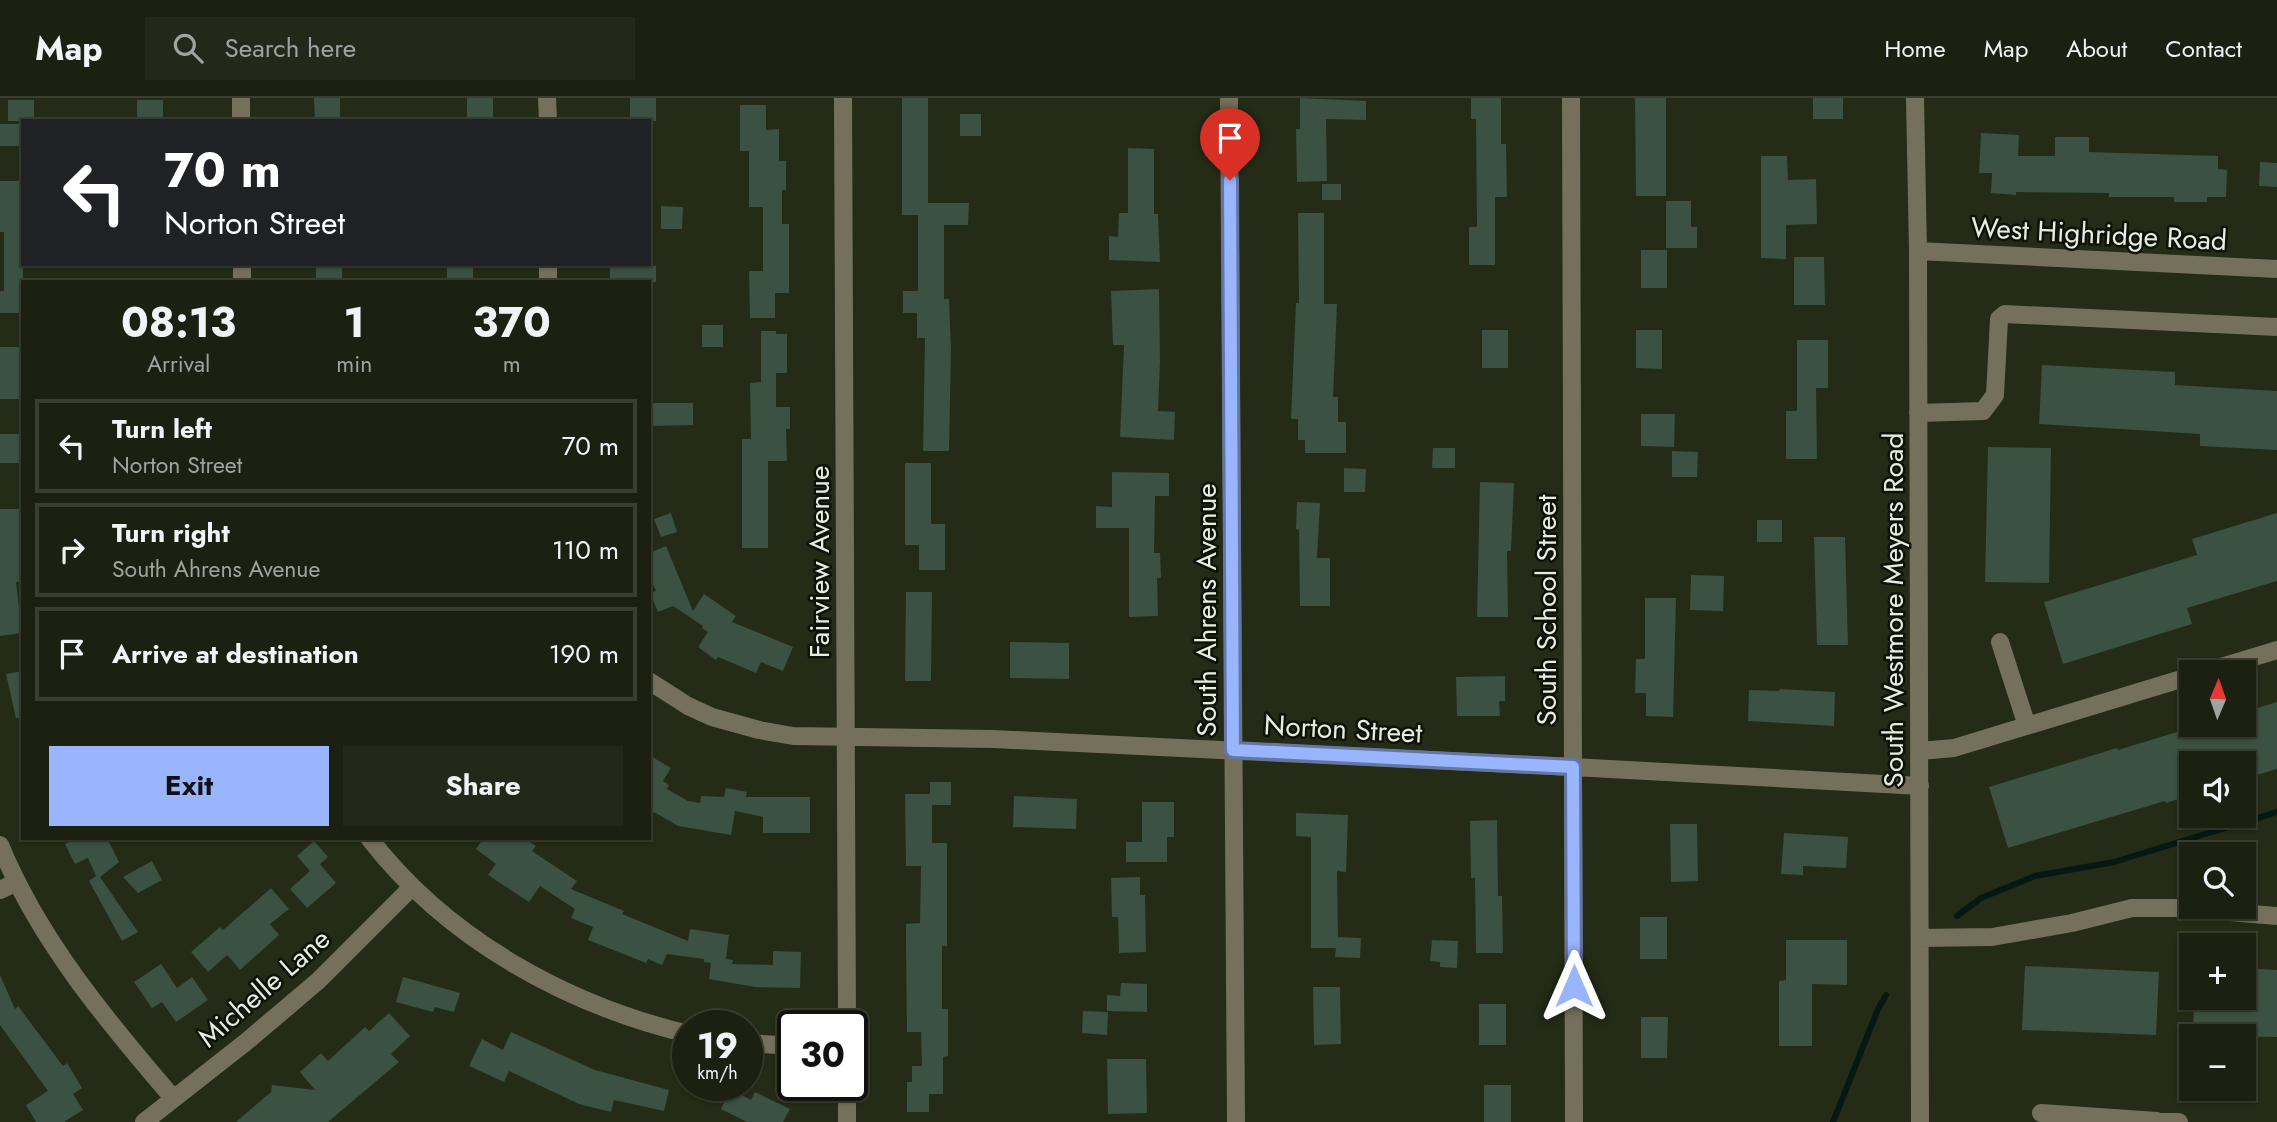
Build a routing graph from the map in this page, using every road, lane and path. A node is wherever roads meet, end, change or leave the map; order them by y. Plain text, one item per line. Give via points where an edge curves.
1 (241, 98) edge
2 (547, 98) edge
3 (843, 98) edge
4 (1229, 98) edge
5 (1571, 98) edge
6 (1914, 98) edge
7 (241, 119) edge
8 (548, 119) edge
9 (1918, 251) junction
10 (2277, 269) edge
11 (2277, 327) edge
12 (1918, 413) junction
13 (2000, 642) dead end
14 (2277, 650) edge
15 (2244, 660) edge
16 (2179, 680) edge
17 (651, 682) edge
18 (2027, 726) junction
19 (845, 737) junction
20 (1233, 750) junction
21 (1920, 751) junction
22 (1573, 767) junction
23 (1920, 786) junction
24 (371, 840) edge
25 (0, 845) edge
26 (17, 882) junction
27 (412, 887) junction
28 (0, 890) edge
29 (2277, 916) edge
30 (1920, 938) junction
31 (847, 1010) edge
32 (672, 1030) edge
33 (173, 1098) junction
34 (847, 1101) edge
35 (2041, 1112) dead end
36 (2157, 1121) edge
37 (144, 1122) edge
38 (848, 1122) edge
39 (1236, 1122) edge
40 (1574, 1122) edge
41 (1920, 1122) edge
42 (2179, 1122) edge

1 - 7 street
2 - 8 street
3 - 19 street, Fairview Avenue
4 - 20 street, South Ahrens Avenue
5 - 22 street, South School Street
6 - 9 street, South Westmore Meyers Road
9 - 10 street, West Highridge Road
9 - 12 street, South Westmore Meyers Road
11 - 12 street via 2005,314 1999,318 1995,395 1983,411
12 - 21 street, South Westmore Meyers Road
13 - 18 street
14 - 15 street
16 - 18 street
17 - 19 street, Norton Street via 688,706 737,725 793,736
18 - 21 street via 1954,748
19 - 20 street, Norton Street
19 - 31 street, Fairview Avenue
20 - 22 street, Norton Street
20 - 39 street, South Ahrens Avenue
21 - 23 street, South Westmore Meyers Road
22 - 23 street, Norton Street
22 - 40 street, South School Street
23 - 30 street, South Westmore Meyers Road
24 - 27 street
25 - 26 street
26 - 28 street
26 - 33 street via 81,987
27 - 32 street via 483,945 522,970 607,1009
27 - 33 street, Michelle Lane via 318,981
29 - 30 street via 2132,908 1993,937
30 - 41 street, South Westmore Meyers Road
33 - 37 street, Michelle Lane
34 - 38 street
35 - 36 street
36 - 42 street

